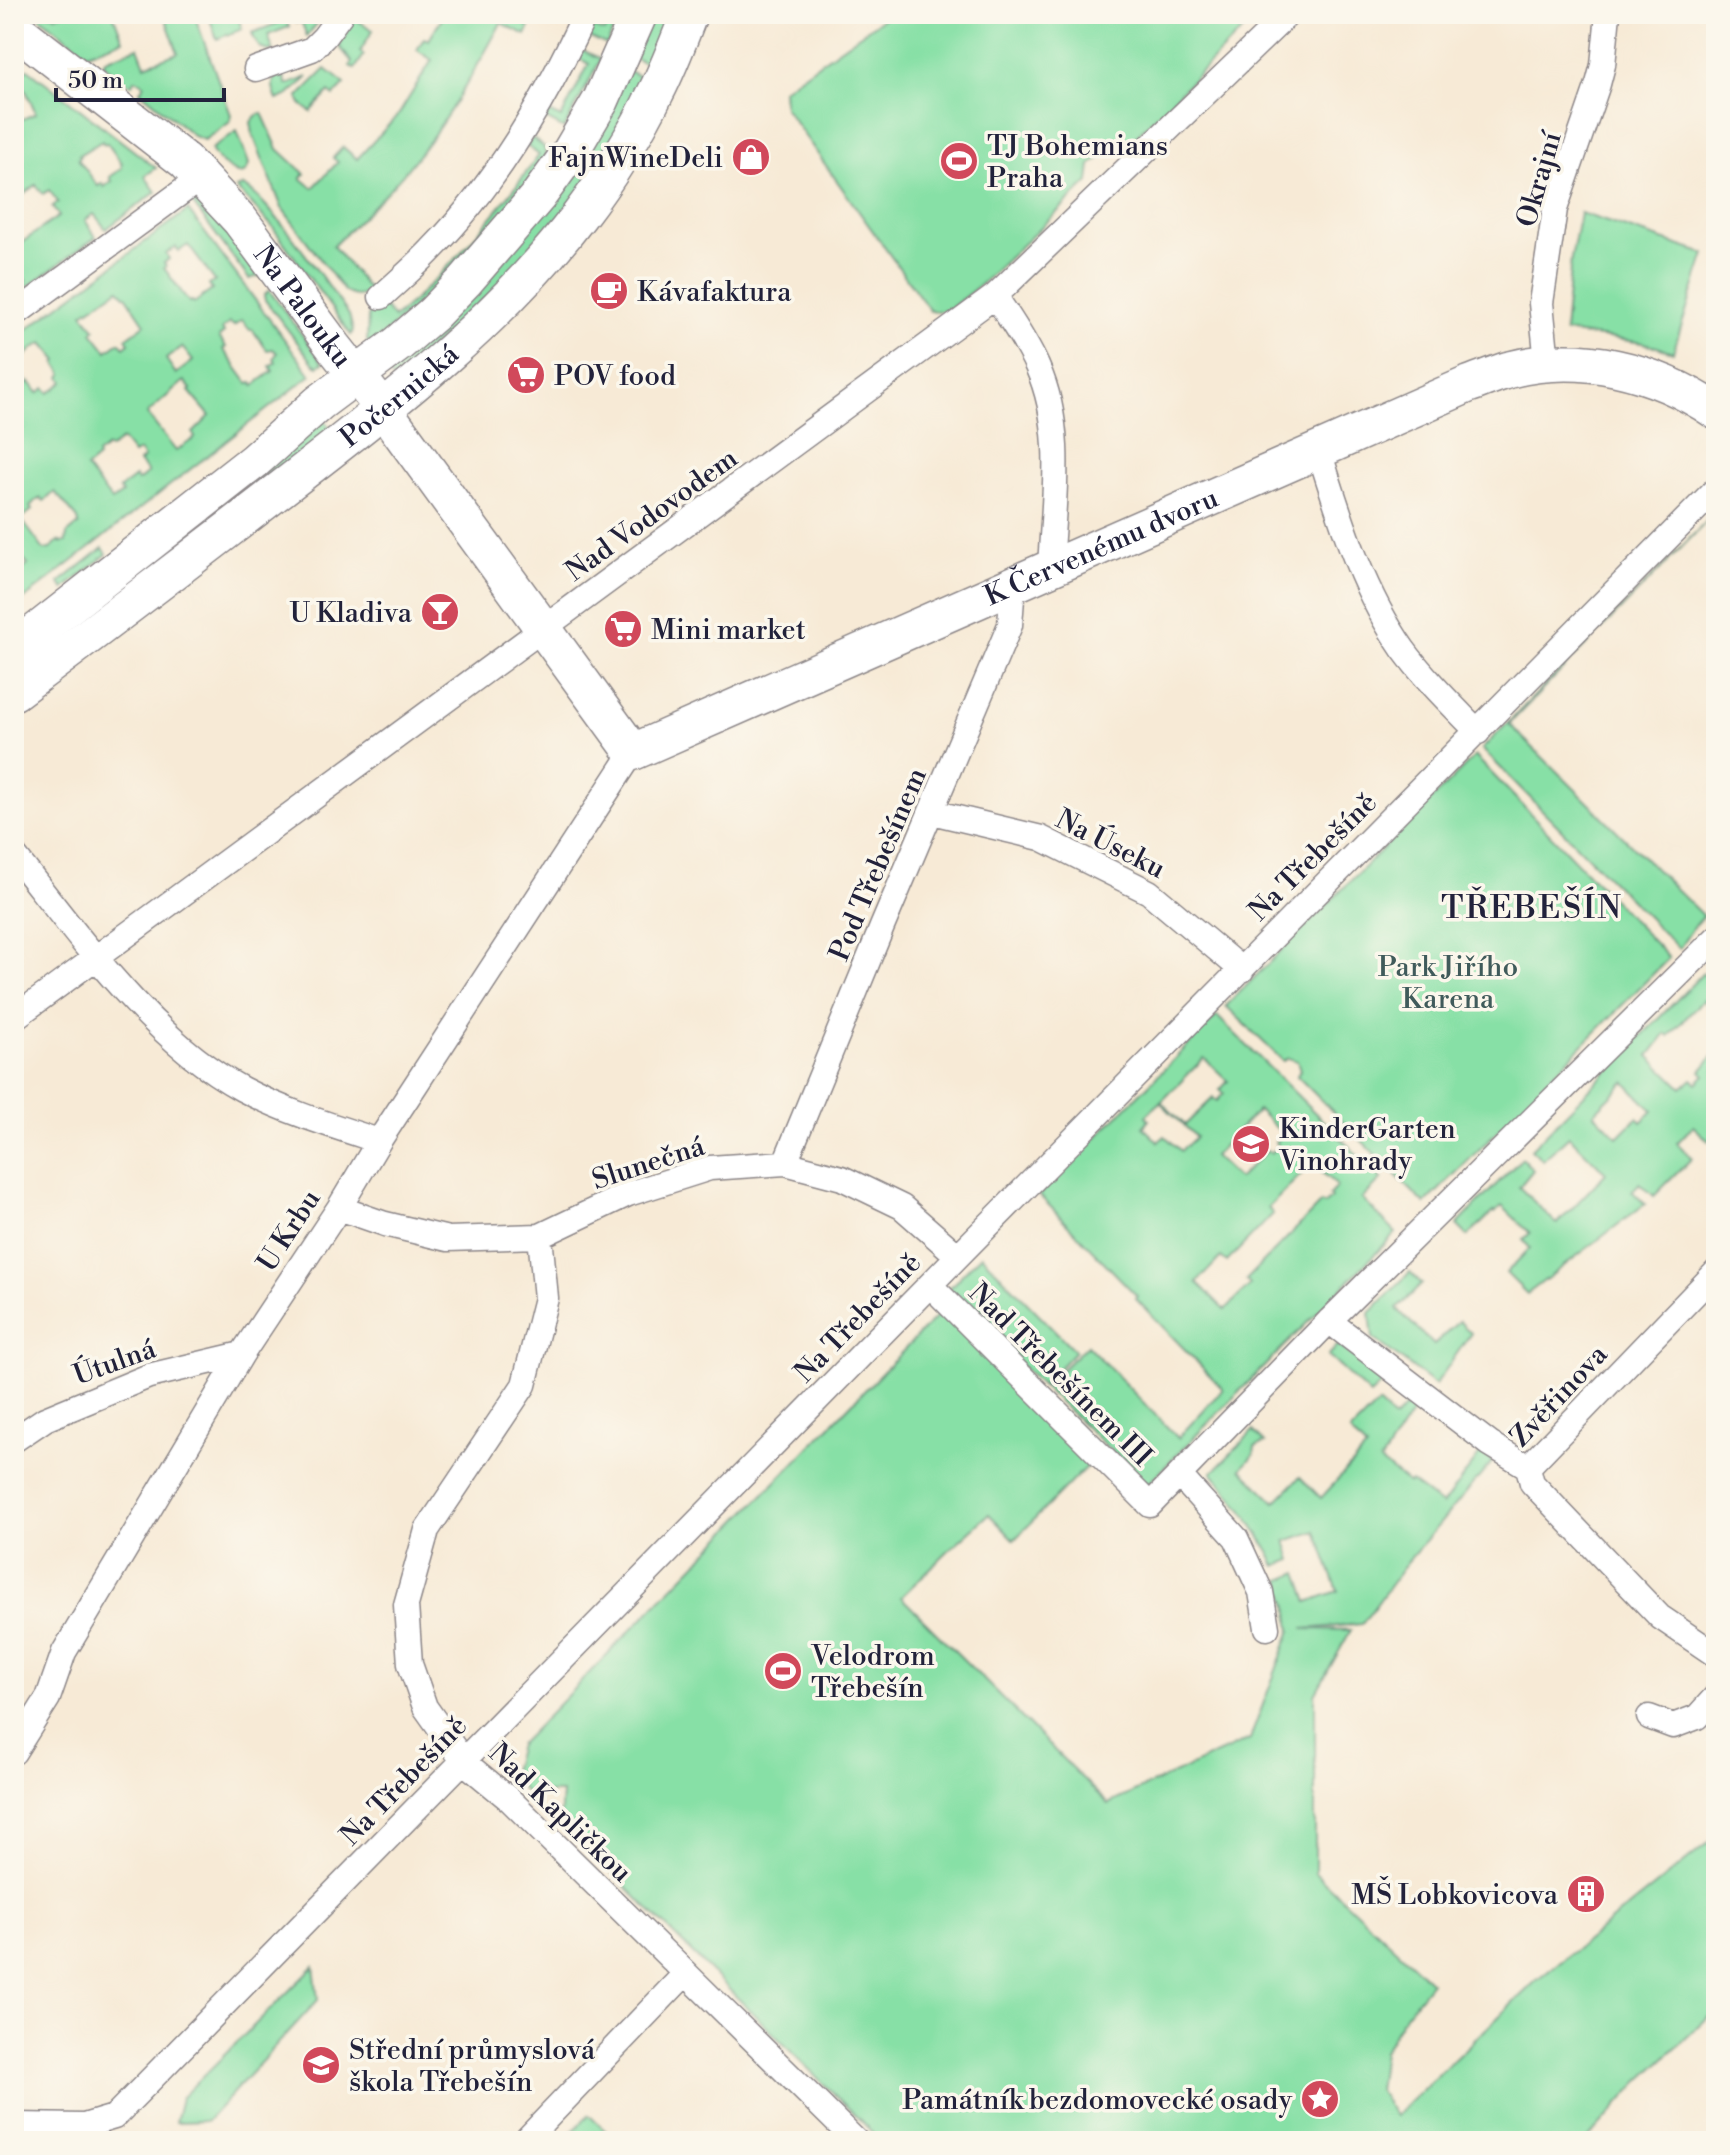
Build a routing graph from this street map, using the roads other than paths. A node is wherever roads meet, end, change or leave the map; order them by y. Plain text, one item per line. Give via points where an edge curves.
1 (341, 14) edge
2 (585, 14) edge
3 (639, 14) edge
4 (689, 14) edge
5 (1288, 14) edge
6 (1608, 14) edge
7 (19, 41) edge
8 (256, 69) dead end
9 (202, 177) junction
10 (995, 296) junction
11 (381, 297) dead end
12 (14, 315) edge
13 (1547, 363) junction
14 (356, 376) junction
15 (384, 410) junction
16 (1716, 411) edge
17 (1319, 451) junction
18 (1716, 489) edge
19 (1050, 569) junction
20 (1013, 585) junction
21 (543, 631) junction
22 (14, 649) edge
23 (14, 692) edge
24 (1478, 732) junction
25 (633, 752) junction
26 (932, 812) junction
27 (14, 855) edge
28 (1711, 954) edge
29 (96, 958) junction
30 (1242, 970) junction
31 (14, 1018) edge
32 (379, 1141) junction
33 (785, 1163) junction
34 (339, 1208) junction
35 (540, 1236) junction
36 (958, 1256) junction
37 (1716, 1272) edge
38 (930, 1285) junction
39 (1329, 1321) junction
40 (242, 1354) junction
41 (14, 1440) edge
42 (1528, 1467) junction
43 (1180, 1476) junction
44 (1267, 1628) dead end
45 (1716, 1655) edge
46 (1716, 1696) edge
47 (1649, 1717) dead end
48 (14, 1752) edge
49 (464, 1762) junction
50 (685, 1974) junction
51 (14, 2125) edge
52 (525, 2141) edge
53 (856, 2141) edge

1 - 8 street via 312,49
2 - 11 street via 499,167 432,249
3 - 14 street, Počernická via 601,100 539,195 433,314
4 - 15 street, Počernická via 657,91 579,216 482,322
5 - 10 street, Nad Vodovodem
6 - 13 street, Okrajní via 1603,65 1555,209 1541,303
7 - 9 street, Na Palouku
9 - 12 street
9 - 14 street, Na Palouku
10 - 19 street via 1036,364 1052,423 1056,476
10 - 21 street, Nad Vodovodem
13 - 16 street, K Červenému dvoru via 1636,371 1682,389
13 - 17 street, K Červenému dvoru via 1467,385
14 - 15 street, Na Palouku
14 - 22 street, Počernická
15 - 21 street, Na Palouku
15 - 23 street, Počernická
17 - 19 street, K Červenému dvoru
17 - 24 street via 1349,547 1375,603 1420,671
18 - 24 street, Na Třebešíně
19 - 20 street, K Červenému dvoru
20 - 25 street, K Červenému dvoru
20 - 26 street, Pod Třebešínem via 1010,625
21 - 25 street
21 - 29 street, Nad Vodovodem
24 - 30 street, Na Třebešíně
25 - 32 street, U Krbu
26 - 30 street, Na Úseku via 1041,838 1149,892
26 - 33 street, Pod Třebešínem
27 - 29 street
28 - 39 street
29 - 31 street, Nad Vodovodem
29 - 32 street via 194,1058 285,1109
30 - 36 street, Na Třebešíně
32 - 34 street, U Krbu
33 - 35 street, Slunečná via 710,1168 628,1194
33 - 36 street, Slunečná via 842,1178 902,1207
34 - 35 street, Slunečná via 448,1239
34 - 40 street, U Krbu
35 - 49 street, Nad Kapličkou via 546,1298 524,1385 427,1530 406,1605 410,1664 425,1707
36 - 38 street, Na Třebešíně
37 - 42 street, Zvěřinova
38 - 43 street, Nad Třebešínem III via 1150,1505
38 - 49 street, Na Třebešíně
39 - 42 street
39 - 43 street
40 - 41 street, Útulná via 149,1376 45,1419
40 - 48 street, U Krbu via 64,1652 48,1698
42 - 45 street, Zvěřinova via 1532,1483 1660,1617
43 - 44 street, Nad Třebešínem III via 1236,1538 1261,1592
46 - 47 street via 1697,1717 1673,1726
49 - 50 street, Nad Kapličkou via 509,1799
49 - 51 street, Na Třebešíně via 114,2117 84,2126
50 - 52 street
50 - 53 street, Nad Kapličkou

